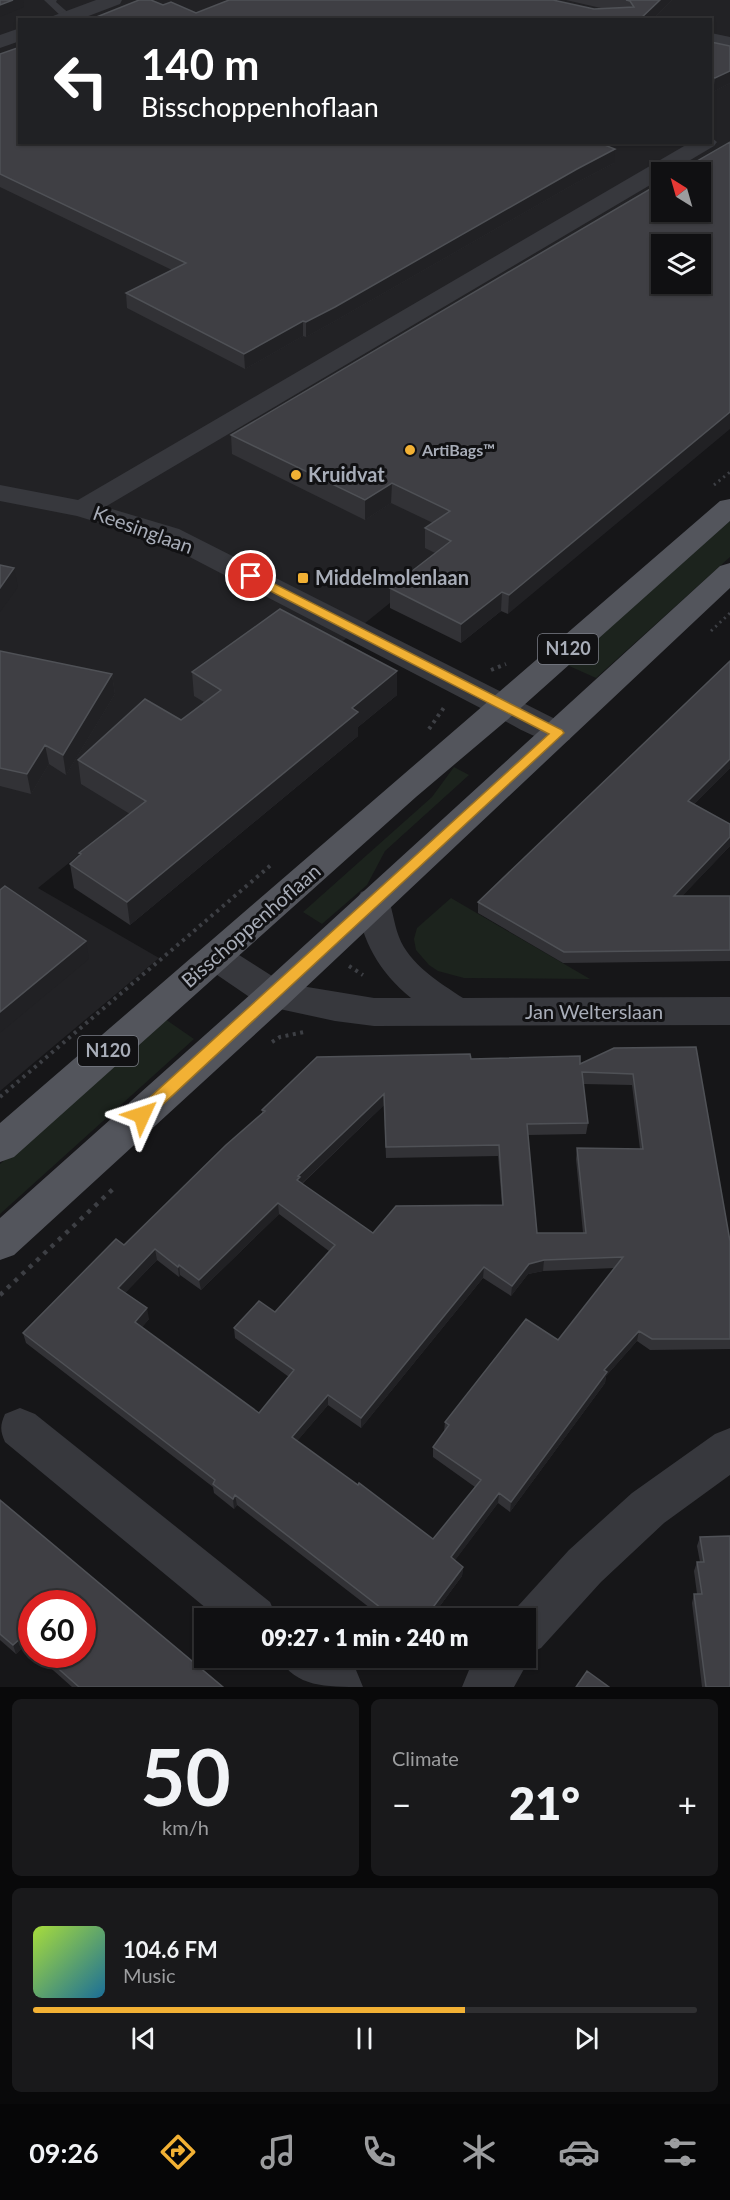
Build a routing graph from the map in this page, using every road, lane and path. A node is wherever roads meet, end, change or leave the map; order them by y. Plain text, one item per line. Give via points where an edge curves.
1 (52, 0) edge
2 (113, 0) edge
3 (64, 18) edge
4 (18, 35) edge
5 (712, 39) edge
6 (0, 42) edge
7 (730, 43) edge
8 (704, 144) edge
9 (0, 493) edge
10 (730, 507) edge
11 (82, 508) junction
12 (730, 572) edge
13 (466, 687) junction
14 (503, 707) junction
15 (558, 733) junction
16 (423, 735) dead end
17 (279, 858) dead end
18 (373, 901) junction
19 (384, 942) junction
20 (216, 957) junction
21 (274, 995) junction
22 (335, 1007) junction
23 (730, 1011) edge
24 (459, 1013) junction
25 (266, 1046) dead end
26 (0, 1097) edge
27 (0, 1146) edge
28 (120, 1182) dead end
29 (0, 1243) edge
30 (0, 1295) edge
31 (20, 1428) dead end
32 (730, 1449) edge
33 (242, 1608) edge
34 (536, 1620) edge
35 (315, 1668) edge
36 (499, 1668) edge
37 (339, 1687) edge
38 (486, 1687) edge

1 - 3 lane via 48,1
2 - 3 street
4 - 6 street
5 - 7 street
8 - 11 street
9 - 11 street, Keesinglaan
10 - 14 main road, Bisschoppenhoflaan / N120
11 - 13 street, Keesinglaan via 169,535
12 - 15 main road, N120
13 - 14 street, Keesinglaan
13 - 16 path
14 - 15 street
14 - 20 main road, Bisschoppenhoflaan / N120
15 - 18 main road, N120
17 - 26 path
18 - 19 street
18 - 21 main road, N120
19 - 22 path via 363,975
19 - 24 street via 390,957 410,980
20 - 21 street, Jan Welterslaan
20 - 27 main road, Bisschoppenhoflaan / N120
21 - 22 street, Jan Welterslaan
21 - 29 main road, N120
22 - 24 street, Jan Welterslaan via 374,1012
22 - 25 path via 311,1032 280,1037
23 - 24 street, Jan Welterslaan
28 - 30 path
31 - 33 street
32 - 34 street via 648,1508 585,1566
35 - 37 street
36 - 38 street

